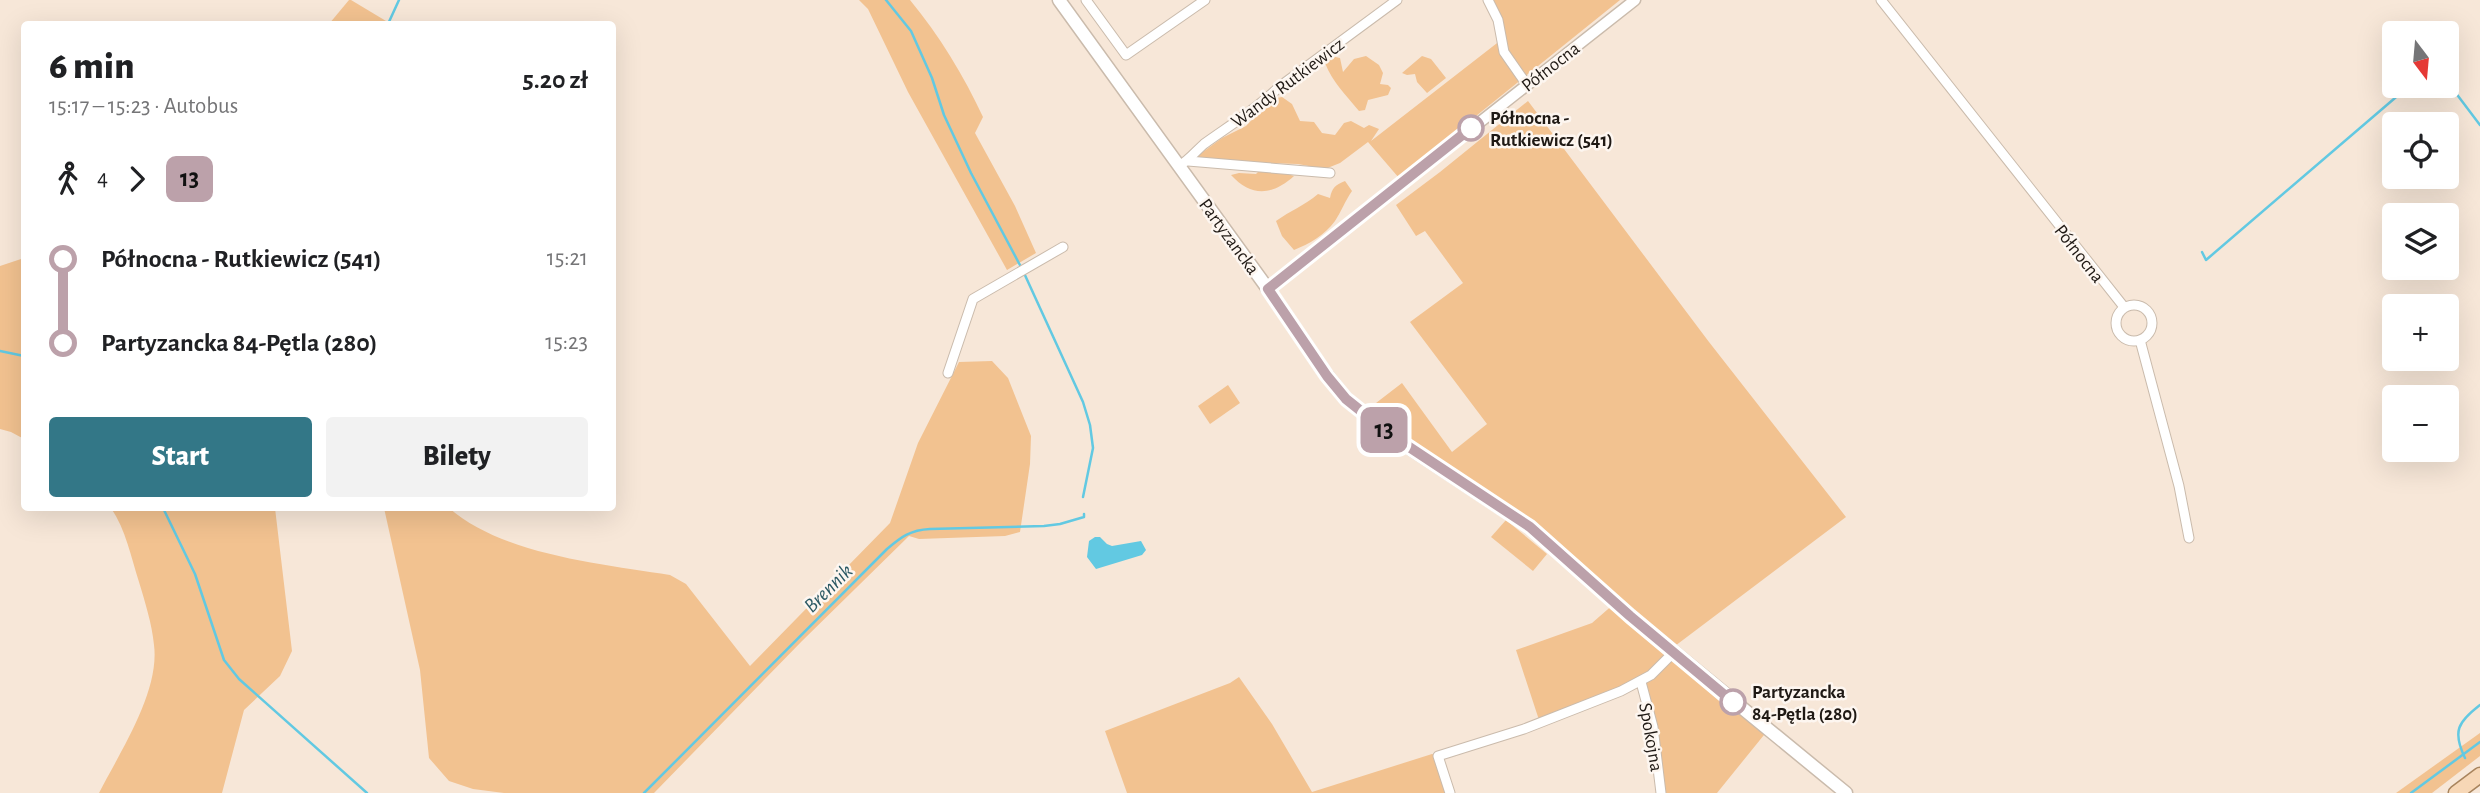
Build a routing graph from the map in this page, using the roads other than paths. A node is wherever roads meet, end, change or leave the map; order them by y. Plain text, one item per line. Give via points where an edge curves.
1 (1059, 0) edge
2 (1086, 0) edge
3 (1396, 0) edge
4 (1488, 0) edge
5 (1634, 0) edge
6 (1881, 0) edge
7 (1201, 1) edge
8 (1527, 85) junction
9 (1183, 164) junction
10 (1330, 173) dead end
11 (1063, 247) dead end
12 (1268, 289) junction
13 (2124, 307) junction
14 (2140, 340) junction
15 (948, 373) dead end
16 (2189, 538) dead end
17 (1674, 652) junction
18 (1641, 682) junction
19 (2480, 775) edge
20 (1450, 793) edge
21 (1661, 793) edge
22 (1846, 793) edge
23 (2456, 793) edge

1 - 9 main road, Partyzancka
2 - 7 street via 1126,55
3 - 9 street, Wandy Rutkiewicz
4 - 8 street via 1495,11 1502,48
5 - 8 street, Północna
6 - 13 street, Północna
8 - 12 street, Północna
9 - 10 street
9 - 12 main road, Partyzancka
11 - 15 street via 973,299
12 - 17 main road, Partyzancka via 1346,399 1391,435 1530,527
13 - 14 street via 2115,322 2119,333 2128,340
13 - 14 street via 2136,304 2150,315 2152,327
14 - 16 street
17 - 18 street
17 - 22 main road, Partyzancka
18 - 20 street via 1561,715 1438,756
18 - 21 street, Spokojna via 1653,727
19 - 23 main road

